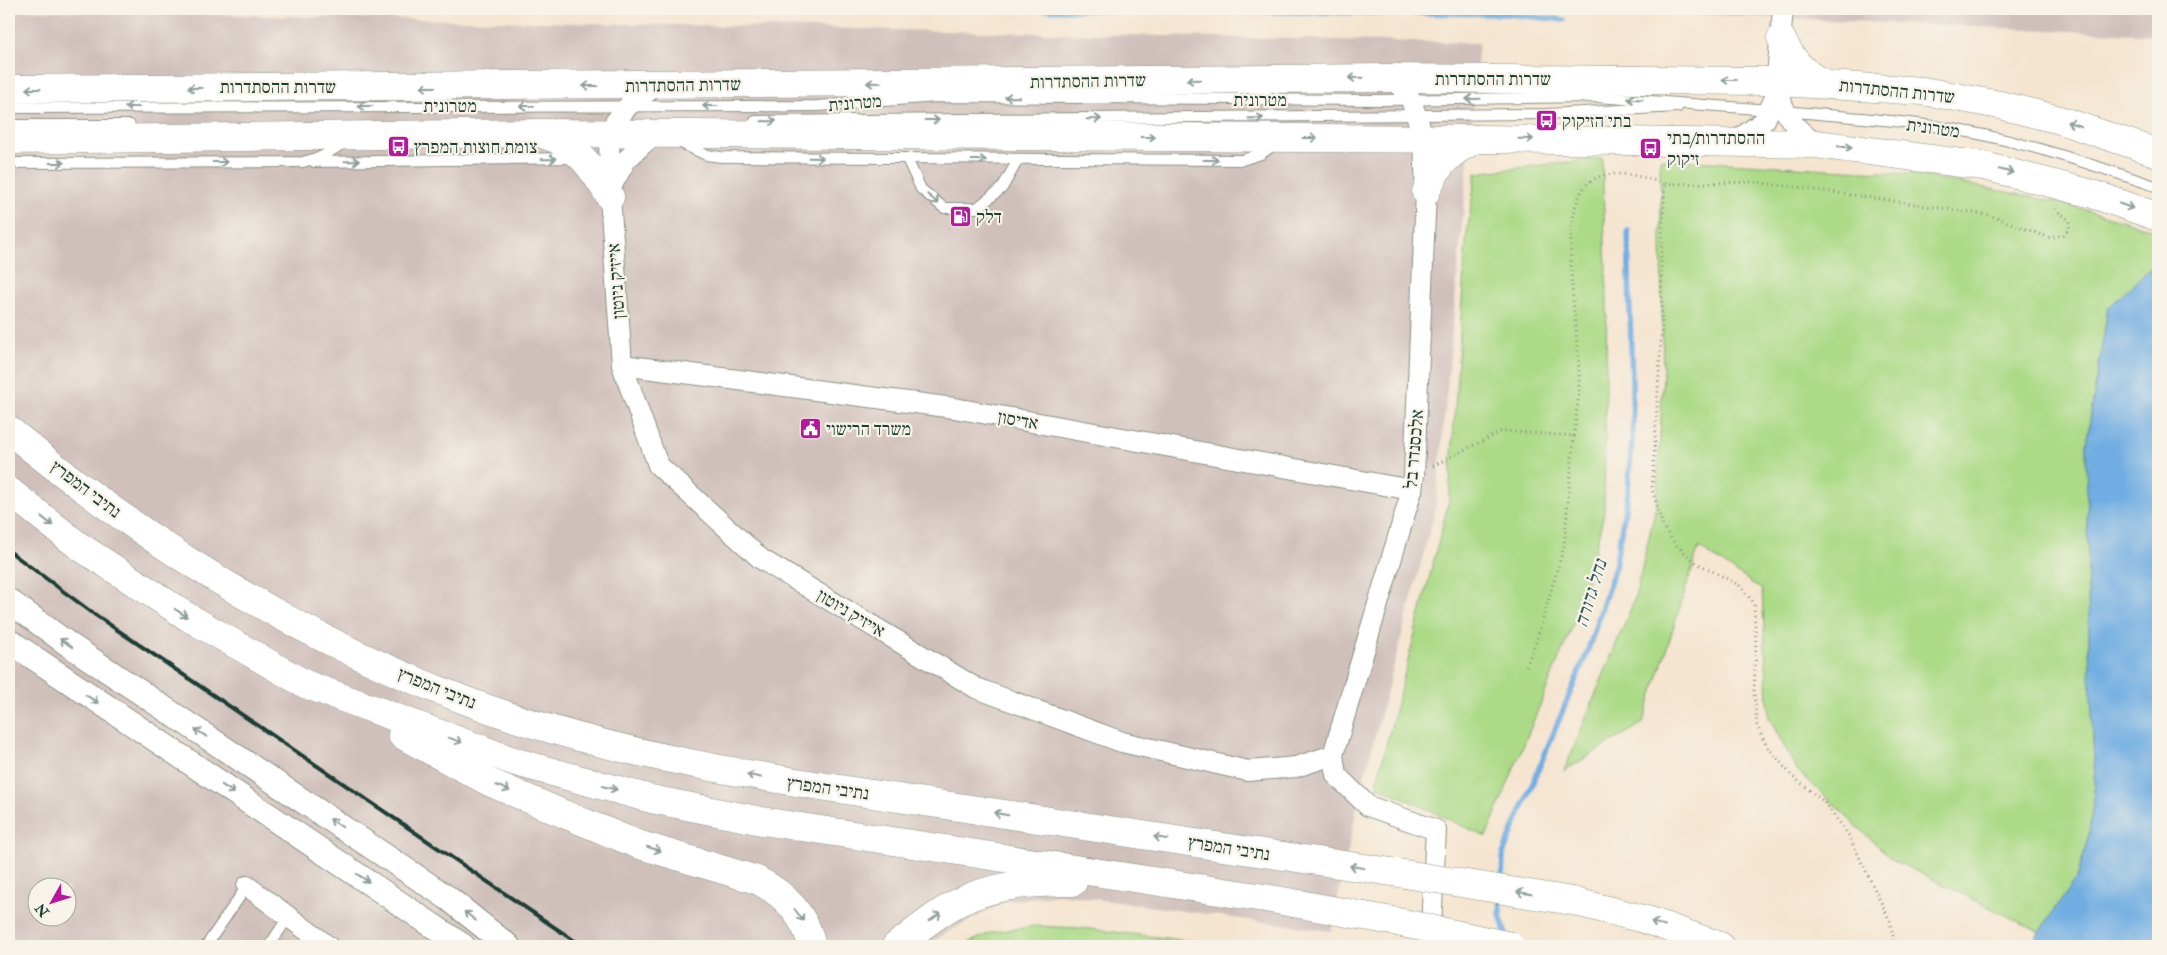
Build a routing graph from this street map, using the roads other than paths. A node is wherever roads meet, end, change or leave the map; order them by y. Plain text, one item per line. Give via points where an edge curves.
1 (1783, 9) edge
2 (1780, 38) junction
3 (1391, 78) junction
4 (1777, 81) junction
5 (1825, 84) junction
6 (657, 85) junction
7 (9, 89) edge
8 (1701, 105) junction
9 (9, 108) edge
10 (1777, 111) junction
11 (1417, 118) junction
12 (617, 121) junction
13 (741, 121) dead end
14 (9, 125) edge
15 (143, 125) dead end
16 (538, 133) junction
17 (661, 134) junction
18 (353, 136) junction
19 (1283, 138) junction
20 (1393, 139) junction
21 (1477, 139) junction
22 (9, 140) edge
23 (1736, 142) junction
24 (1816, 144) junction
25 (2158, 153) edge
26 (583, 158) junction
27 (907, 159) junction
28 (1018, 160) junction
29 (303, 162) junction
30 (9, 163) edge
31 (2158, 187) edge
32 (1426, 192) junction
33 (610, 197) junction
34 (2158, 217) edge
35 (622, 365) junction
36 (9, 430) edge
37 (1413, 482) junction
38 (9, 491) edge
39 (9, 602) edge
40 (9, 641) edge
41 (305, 684) junction
42 (1333, 755) junction
43 (247, 886) joint
44 (1278, 900) junction
45 (288, 916) junction
46 (206, 946) edge
47 (269, 946) edge
48 (328, 946) edge
49 (463, 946) edge
50 (508, 946) edge
51 (812, 946) edge
52 (896, 946) edge
53 (1430, 946) edge
54 (1510, 946) edge
55 (1720, 946) edge

1 - 2 street
2 - 4 street
2 - 5 highway via 1796,65 1808,76
4 -> 3 highway, שדרות ההסתדרות
3 -> 6 highway, שדרות ההסתדרות
3 - 11 street via 1401,87
4 - 5 highway, שדרות ההסתדרות
4 - 10 street
25 -> 5 highway, שדרות ההסתדרות via 2060,120 2000,105 1922,91
6 -> 7 highway, שדרות ההסתדרות
6 - 12 street
8 - 10 lane, מטרונית
8 - 11 lane, מטרונית via 1606,112
8 -> 11 lane, מטרונית via 1597,97
12 -> 9 lane, מטרונית
10 - 23 street
10 - 24 street
10 - 31 lane, מטרונית via 1934,126 1995,138 2111,170
11 -> 12 lane, מטרונית via 937,97
13 -> 11 lane, מטרונית
11 - 20 highway
11 - 21 highway
11 - 32 street, אלכסנדר בל
12 - 16 highway
12 - 17 highway
12 - 33 street, אייזיק ניוטון
14 - 15 lane
16 - 18 highway
16 - 26 highway via 568,145
17 -> 19 highway
17 -> 27 lane via 706,155 721,157
17 - 33 street, אייזיק ניוטון via 631,153 613,181
18 - 22 highway
18 - 29 lane via 323,156
19 -> 20 highway
28 -> 19 lane via 1242,160 1261,154
20 - 32 street, אלכסנדר בל via 1411,154
21 -> 23 highway
21 - 32 highway via 1447,158 1434,174
23 - 24 highway
24 -> 34 highway via 1984,166 2093,194
29 -> 26 lane
26 - 33 highway
27 -> 28 lane
27 -> 28 lane via 921,189 944,208 977,208 1002,188
30 -> 29 lane
32 - 37 street, אלכסנדר בל
33 - 35 street, אייזיק ניוטון
35 - 37 street, אדיסון via 954,408
35 - 42 street, אייזיק ניוטון via 658,465 672,478 761,559 976,688 1122,742 1248,771 1296,767
55 -> 36 highway, נתיבי המפרץ, bridge via 1648,920 1572,901 769,779 660,756 529,721 466,701 396,672 245,595 131,523
37 - 42 street, אלכסנדר בל
38 -> 41 highway via 80,546 188,617
50 -> 39 street via 448,898
40 -> 49 street
41 -> 44 highway via 516,762 651,799 762,821
41 -> 51 highway via 489,782 637,844 773,888 799,914 808,928
42 - 53 street via 1336,774 1368,806 1436,830
43 - 45 street
43 - 46 lane
52 -> 44 highway via 940,913 970,897 1037,882 1080,882
44 - 54 highway, bridge via 1403,922
45 - 47 lane
45 - 48 street

